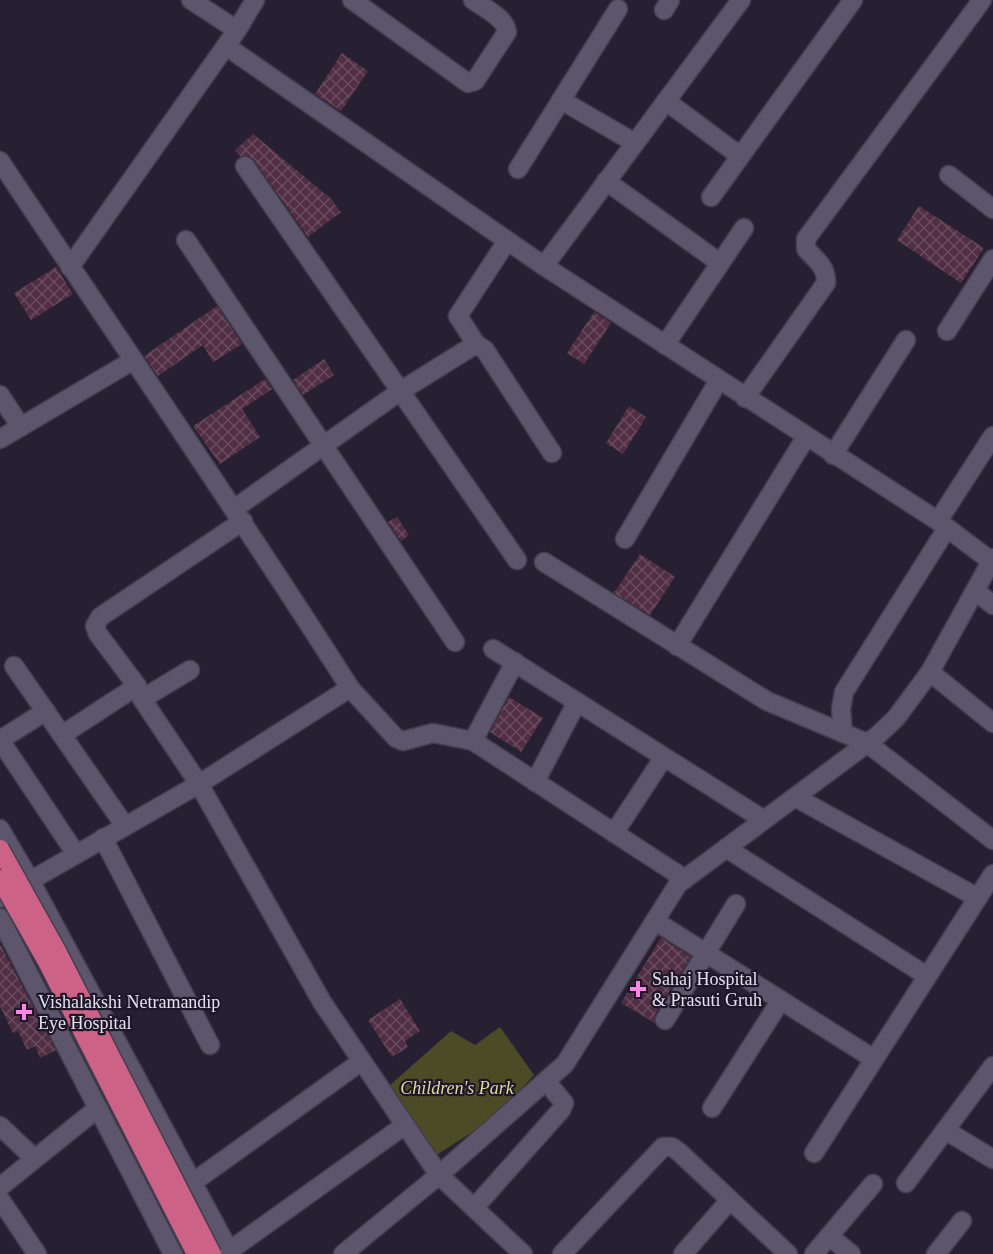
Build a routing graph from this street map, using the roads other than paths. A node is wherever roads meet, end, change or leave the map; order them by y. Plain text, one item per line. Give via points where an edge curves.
1 (191, 0) edge
2 (255, 0) edge
3 (352, 0) edge
4 (473, 0) edge
5 (741, 0) edge
6 (853, 0) edge
7 (982, 0) edge
8 (618, 9) dead end
9 (237, 30) junction
10 (226, 46) junction
11 (561, 100) junction
12 (666, 101) junction
13 (635, 143) junction
14 (740, 156) junction
15 (0, 161) edge
16 (245, 166) dead end
17 (518, 169) dead end
18 (949, 175) dead end
19 (606, 182) junction
20 (711, 197) dead end
21 (993, 209) edge
22 (744, 228) dead end
23 (186, 240) dead end
24 (507, 241) junction
25 (993, 259) edge
26 (720, 263) junction
27 (544, 266) junction
28 (70, 267) junction
29 (947, 331) dead end
30 (906, 340) dead end
31 (476, 344) junction
32 (665, 345) junction
33 (132, 361) junction
34 (719, 381) junction
35 (399, 392) junction
36 (0, 395) edge
37 (745, 398) junction
38 (21, 427) junction
39 (993, 436) edge
40 (806, 437) junction
41 (0, 439) edge
42 (322, 447) junction
43 (552, 453) dead end
44 (833, 455) junction
45 (239, 515) junction
46 (942, 525) junction
47 (625, 539) dead end
48 (992, 559) edge
49 (517, 561) dead end
50 (544, 562) dead end
51 (977, 592) junction
52 (993, 606) edge
53 (455, 642) dead end
54 (677, 646) junction
55 (494, 649) dead end
56 (515, 662) junction
57 (14, 666) dead end
58 (190, 670) dead end
59 (930, 672) junction
60 (350, 688) junction
61 (139, 693) junction
62 (577, 702) junction
63 (45, 711) junction
64 (993, 723) edge
65 (843, 733) junction
66 (62, 735) junction
67 (473, 741) junction
68 (867, 743) junction
69 (664, 757) junction
70 (535, 782) junction
71 (199, 784) junction
72 (795, 797) junction
73 (764, 820) junction
74 (125, 826) junction
75 (0, 829) edge
76 (614, 833) junction
77 (103, 838) junction
78 (993, 840) edge
79 (726, 848) junction
80 (0, 849) edge
81 (76, 854) junction
82 (993, 874) edge
83 (0, 879) edge
84 (685, 879) junction
85 (30, 880) junction
86 (0, 898) edge
87 (978, 898) junction
88 (736, 904) dead end
89 (0, 918) edge
90 (655, 921) junction
91 (705, 952) junction
92 (927, 976) junction
93 (781, 1000) junction
94 (664, 1020) dead end
95 (210, 1045) dead end
96 (874, 1059) junction
97 (362, 1061) junction
98 (993, 1066) edge
99 (546, 1081) junction
100 (98, 1108) junction
101 (712, 1108) dead end
102 (405, 1125) junction
103 (0, 1126) edge
104 (945, 1130) junction
105 (814, 1153) dead end
106 (34, 1158) junction
107 (993, 1159) edge
108 (439, 1175) junction
109 (192, 1183) junction
110 (906, 1183) dead end
111 (873, 1184) dead end
112 (0, 1187) edge
113 (0, 1199) edge
114 (730, 1200) junction
115 (474, 1208) junction
116 (962, 1221) dead end
117 (829, 1236) junction
118 (518, 1252) edge
119 (224, 1253) edge
120 (38, 1254) edge
121 (173, 1254) edge
122 (196, 1254) edge
123 (343, 1254) edge
124 (562, 1254) edge
125 (683, 1254) edge
126 (788, 1254) edge
127 (814, 1254) edge
128 (851, 1254) edge
129 (936, 1254) edge

1 - 9 street
2 - 9 street
3 - 4 street via 468,83 474,81 507,32 502,21
5 - 12 street
6 - 14 street
7 - 37 street via 807,239 806,249 822,266 826,283
8 - 11 street
9 - 10 street
10 - 24 street
10 - 28 street
11 - 13 street
11 - 17 street
12 - 13 street
12 - 14 street
13 - 19 street
14 - 20 street
15 - 28 street
16 - 35 street
18 - 21 street
19 - 26 street
19 - 27 street
22 - 26 street
23 - 42 street
24 - 27 street
24 - 31 street via 458,316
25 - 29 street
26 - 32 street
27 - 32 street
28 - 33 street
30 - 44 street
31 - 35 street
31 - 43 street via 485,350
32 - 34 street
33 - 38 street
33 - 45 street
34 - 37 street
34 - 47 street
35 - 42 street
35 - 49 street
36 - 38 street
37 - 40 street
38 - 41 street
39 - 46 street
40 - 44 street
40 - 54 street
42 - 45 street
42 - 53 street
44 - 46 street
45 - 60 street
45 - 61 street via 100,617 95,626 98,634
46 - 48 street
46 - 65 street via 844,692
48 - 51 street
50 - 54 street
51 - 52 street
51 - 59 street
54 - 65 street via 767,701
55 - 56 street
56 - 62 street
56 - 67 street
57 - 63 street
58 - 61 street
59 - 64 street
59 - 68 street via 896,718
60 - 67 street via 396,738 403,741 433,733
60 - 71 street
61 - 66 street
61 - 71 street
62 - 69 street
62 - 70 street
63 - 66 street
63 - 81 street via 0,740
65 - 68 street
66 - 74 street
67 - 70 street
68 - 72 street
68 - 78 street
69 - 73 street
69 - 76 street
70 - 76 street
71 - 74 street
71 - 97 street via 322,1002
72 - 73 street
72 - 87 street
73 - 79 street
74 - 77 street
75 - 85 street
76 - 84 street
77 - 81 street
77 - 95 street
79 - 84 street
79 - 92 street
80 - 119 highway, bridge
81 - 85 street
82 - 87 street
83 - 122 highway, bridge
84 - 90 street
85 - 86 street
85 - 109 street
87 - 92 street
88 - 91 street
89 - 100 street
90 - 91 street
90 - 99 street via 565,1064
91 - 93 street
91 - 94 street
92 - 96 street
93 - 96 street
93 - 101 street
96 - 105 street
97 - 102 street
97 - 109 street
98 - 104 street
99 - 108 street
99 - 115 street via 562,1098 561,1110
100 - 106 street
100 - 121 street
102 - 108 street
102 - 119 street
103 - 106 street
104 - 107 street
104 - 110 street
106 - 112 street
108 - 115 street
108 - 123 street
109 - 119 street
111 - 117 street
113 - 120 street
114 - 124 street via 679,1152 663,1147
114 - 125 street
114 - 126 street
115 - 118 street
116 - 129 street
117 - 127 street
117 - 128 street

